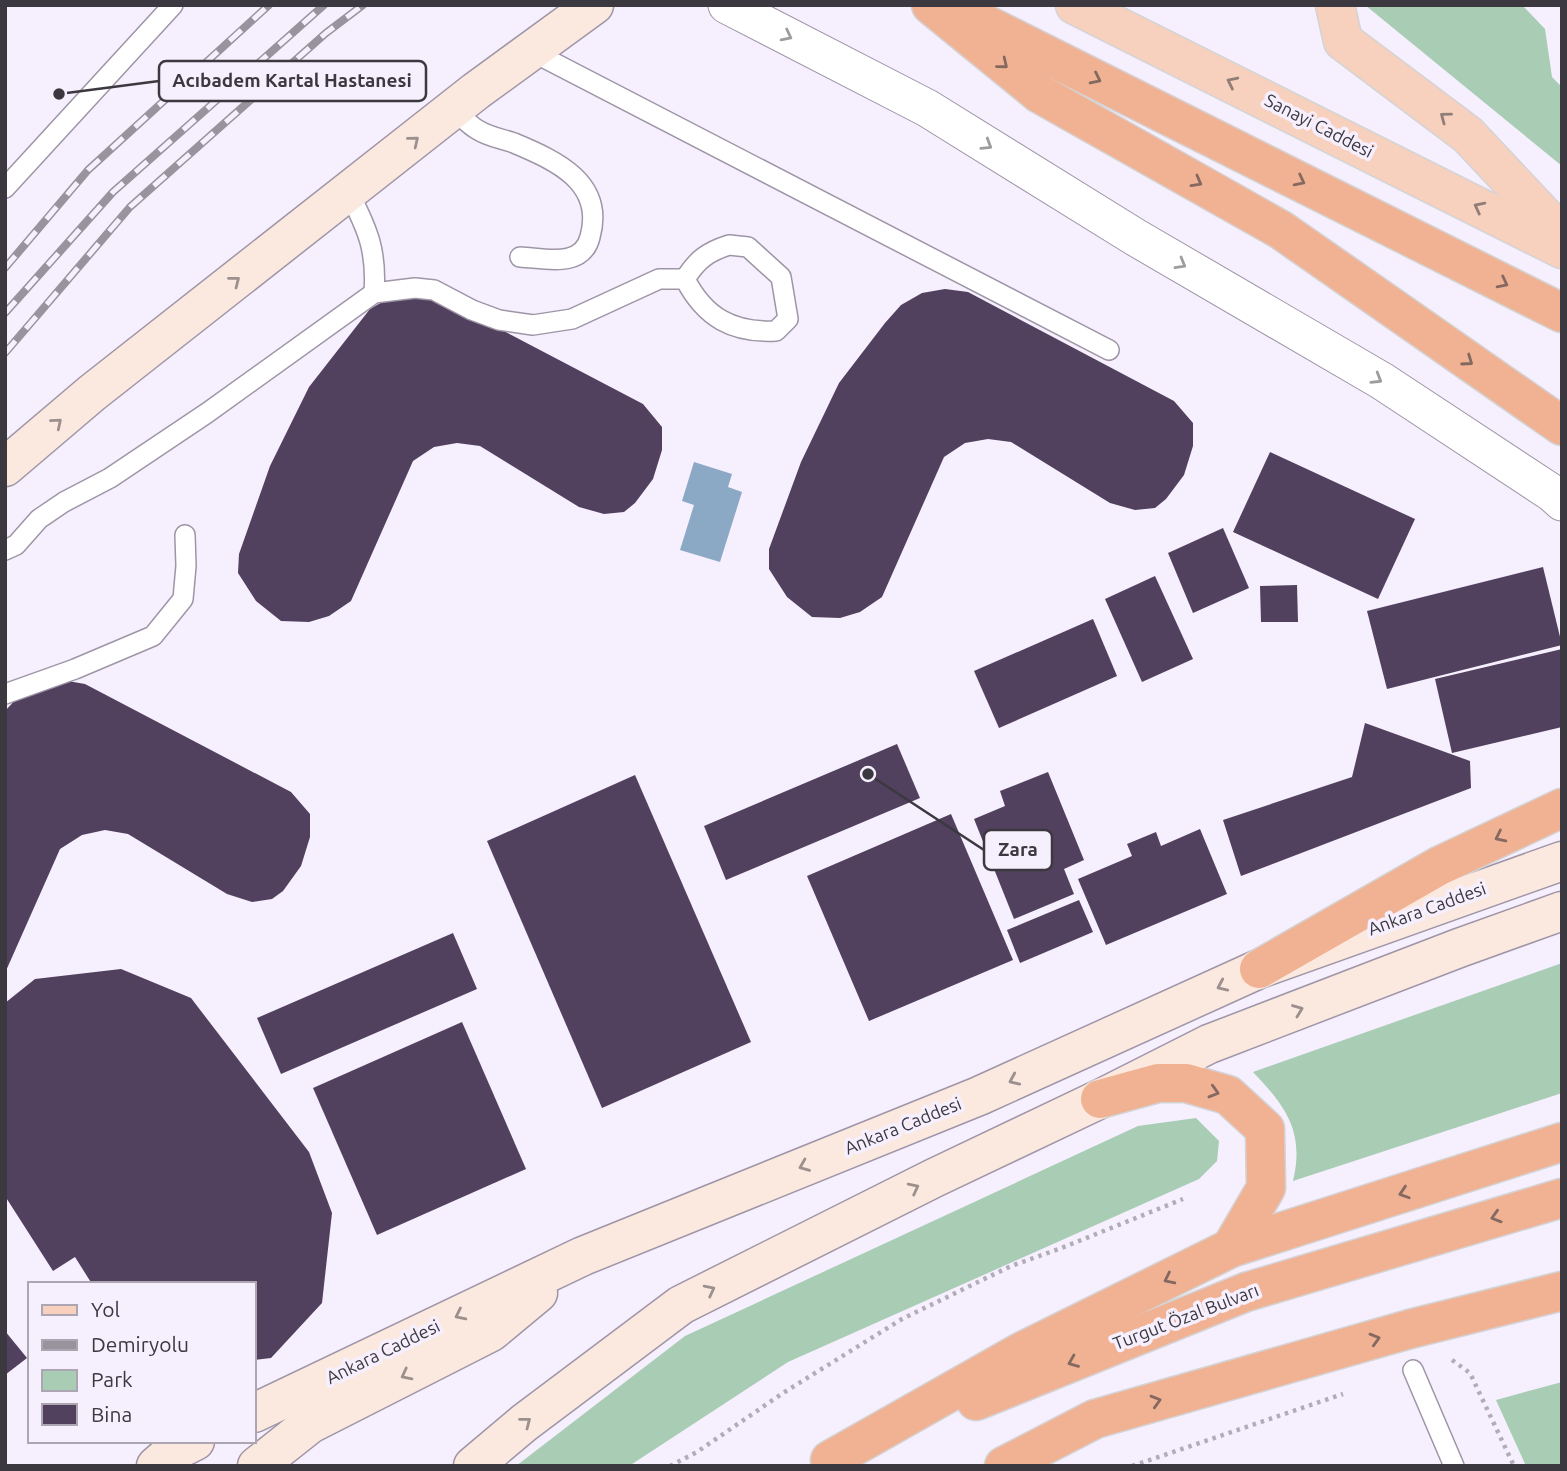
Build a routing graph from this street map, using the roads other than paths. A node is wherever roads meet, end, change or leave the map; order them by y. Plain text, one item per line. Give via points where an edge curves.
1 (173, 5) edge
2 (594, 5) edge
3 (726, 5) edge
4 (931, 5) edge
5 (947, 5) edge
6 (1075, 5) edge
7 (1335, 5) edge
8 (531, 51) junction
9 (453, 109) junction
10 (5, 188) edge
11 (349, 193) junction
12 (1562, 235) edge
13 (1562, 249) edge
14 (520, 257) dead end
15 (685, 279) junction
16 (374, 293) junction
17 (1562, 313) edge
18 (1109, 350) dead end
19 (1562, 426) edge
20 (5, 467) edge
21 (1562, 502) edge
22 (185, 535) dead end
23 (5, 550) edge
24 (5, 694) edge
25 (1562, 808) edge
26 (1562, 862) edge
27 (1562, 911) edge
28 (1259, 969) junction
29 (1100, 1099) junction
30 (1562, 1142) edge
31 (1562, 1198) edge
32 (1231, 1248) junction
33 (583, 1256) junction
34 (1562, 1291) edge
35 (1413, 1370) dead end
36 (256, 1412) edge
37 (191, 1443) edge
38 (825, 1463) edge
39 (156, 1466) edge
40 (257, 1466) edge
41 (473, 1466) edge
42 (1004, 1466) edge
43 (1454, 1466) edge

1 - 10 lane
2 - 8 main road
3 -> 21 street via 927,108 1135,237 1382,381
4 -> 19 highway via 1040,94 1282,230
5 -> 17 highway
13 -> 6 main road, Sanayi Caddesi
12 -> 7 main road via 1468,135 1343,41
8 - 9 main road
8 - 18 lane
11 -> 9 main road
9 - 14 lane via 479,131 559,167 585,188 591,199 594,223 584,250 563,260
11 - 16 lane via 370,237
20 -> 11 main road via 92,393
15 - 15 lane via 698,259 710,252 729,245 748,247 781,277 788,319 776,331 731,326 696,298
15 - 16 lane via 659,279 572,319 533,325 499,320 434,290
16 - 23 lane via 207,413 39,519 16,545
22 - 24 lane via 183,599 153,636
25 -> 28 highway via 1439,866
26 - 28 main road, Ankara Caddesi
29 -> 27 main road via 1209,1044
28 -> 33 main road, Ankara Caddesi via 979,1096
29 -> 32 highway via 1158,1083 1186,1083 1228,1096 1265,1129 1266,1188
41 -> 29 main road via 681,1305
30 -> 32 highway
31 -> 38 highway, Turgut Özal Bulvarı via 1246,1292
32 -> 38 highway via 1019,1353
33 -> 36 main road, Ankara Caddesi
33 -> 40 main road via 492,1332 310,1424
42 -> 34 highway via 1095,1419 1410,1329
35 - 43 lane
37 - 39 main road

